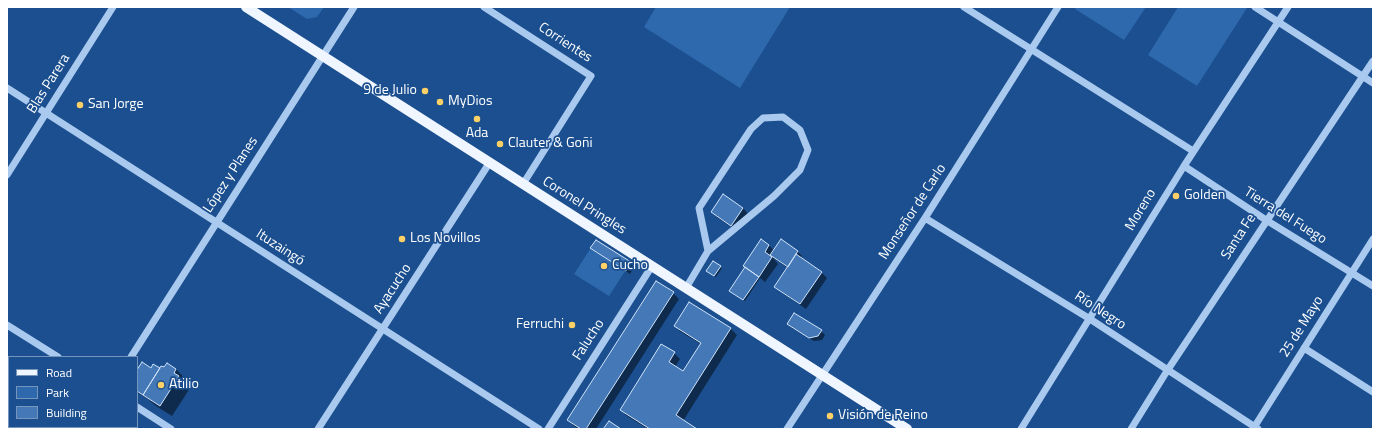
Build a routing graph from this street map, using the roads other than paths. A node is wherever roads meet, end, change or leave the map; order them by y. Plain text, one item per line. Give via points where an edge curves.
1 (113, 7) edge
2 (246, 7) edge
3 (354, 7) edge
4 (484, 7) edge
5 (964, 7) edge
6 (1058, 7) edge
7 (1255, 7) edge
8 (1288, 7) edge
9 (1279, 22) junction
10 (1030, 50) junction
11 (323, 56) junction
12 (1373, 61) edge
13 (1363, 77) junction
14 (1373, 83) edge
15 (7, 88) edge
16 (46, 114) junction
17 (1193, 151) junction
18 (490, 162) junction
19 (1184, 166) junction
20 (7, 175) edge
21 (523, 184) junction
22 (925, 218) junction
23 (1266, 220) junction
24 (216, 223) junction
25 (1373, 238) edge
26 (708, 251) junction
27 (652, 266) junction
28 (1351, 273) junction
29 (1373, 286) edge
30 (686, 288) junction
31 (1090, 319) junction
32 (7, 325) edge
33 (382, 329) junction
34 (1304, 348) junction
35 (56, 356) edge
36 (131, 356) edge
37 (1167, 371) junction
38 (822, 374) junction
39 (1373, 392) edge
40 (138, 408) edge
41 (1255, 428) edge
42 (172, 429) edge
43 (318, 429) edge
44 (539, 429) edge
45 (548, 429) edge
46 (787, 429) edge
47 (907, 429) edge
48 (1022, 429) edge
49 (1131, 429) edge

1 - 16 street, Blas Parera
2 - 11 main road, Coronel Pringles
3 - 11 street, López y Planes
4 - 21 street, Corrientes via 590,76
5 - 10 street
6 - 10 street, Monseñor de Carlo
7 - 9 street
8 - 9 street, Moreno
9 - 13 street
9 - 17 street, Moreno
10 - 17 street
10 - 22 street, Monseñor de Carlo
11 - 18 main road, Coronel Pringles
11 - 24 street, López y Planes
12 - 13 street, Santa Fe
13 - 14 street
13 - 23 street, Santa Fe
15 - 16 street, Ituzaingó
16 - 20 street, Blas Parera
16 - 24 street, Ituzaingó
17 - 19 street, Moreno
18 - 21 main road, Coronel Pringles
18 - 33 street, Ayacucho
19 - 23 street, Tierra del Fuego
19 - 31 street, Moreno
21 - 27 main road, Coronel Pringles
22 - 31 street, Río Negro
22 - 38 street, Monseñor de Carlo
23 - 28 street, Tierra del Fuego
23 - 37 street, Santa Fe
24 - 33 street, Ituzaingó
24 - 36 street, López y Planes
25 - 28 street, 25 de Mayo
26 - 26 street via 774,196 800,170 808,150 800,130 783,117 764,118 751,129 699,208
26 - 30 street
27 - 30 main road, Coronel Pringles
27 - 45 street, Falucho
28 - 29 street, Tierra del Fuego
28 - 34 street, 25 de Mayo
30 - 38 main road, Coronel Pringles
31 - 37 street, Río Negro
31 - 48 street, Moreno
32 - 35 street
33 - 43 street, Ayacucho
33 - 44 street, Ituzaingó
34 - 39 street
34 - 41 street, 25 de Mayo
37 - 41 street, Río Negro
37 - 49 street, Santa Fe
38 - 46 street, Monseñor de Carlo
38 - 47 main road, Coronel Pringles
40 - 42 street

